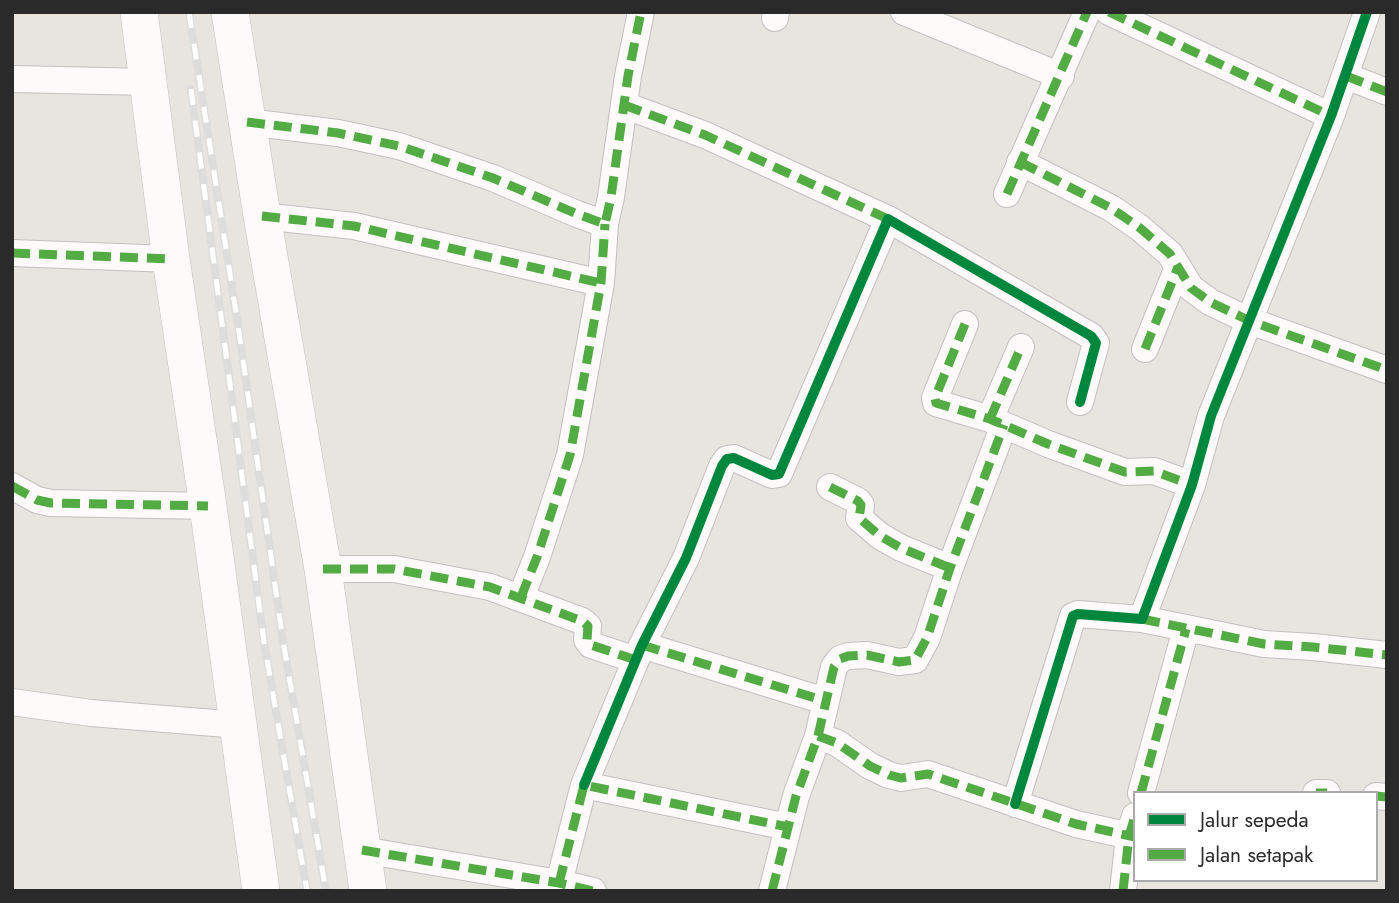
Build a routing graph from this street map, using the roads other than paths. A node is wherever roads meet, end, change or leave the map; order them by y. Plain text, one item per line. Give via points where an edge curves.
1 (139, 12) edge
2 (230, 12) edge
3 (641, 12) edge
4 (904, 12) edge
5 (1087, 12) edge
6 (1109, 12) edge
7 (1367, 12) edge
8 (1060, 76) junction
9 (1346, 76) junction
10 (12, 79) edge
11 (149, 82) junction
12 (1387, 92) edge
13 (624, 105) junction
14 (1331, 116) junction
15 (247, 122) junction
16 (1020, 162) junction
17 (1007, 194) dead end
18 (262, 216) junction
19 (888, 219) junction
20 (605, 224) junction
21 (12, 253) edge
22 (171, 259) junction
23 (1178, 267) junction
24 (601, 284) junction
25 (1250, 321) junction
26 (965, 324) dead end
27 (1021, 347) dead end
28 (1145, 349) dead end
29 (1387, 370) edge
30 (1080, 402) dead end
31 (997, 422) junction
32 (1192, 485) junction
33 (12, 486) edge
34 (831, 487) dead end
35 (208, 506) junction
36 (950, 568) junction
37 (323, 569) junction
38 (522, 597) junction
39 (1142, 619) junction
40 (1186, 629) junction
41 (639, 653) junction
42 (1387, 655) edge
43 (825, 701) junction
44 (12, 702) edge
45 (239, 725) junction
46 (818, 736) junction
47 (584, 785) junction
48 (1142, 791) edge
49 (1015, 804) junction
50 (788, 827) junction
51 (1133, 830) edge
52 (362, 850) junction
53 (559, 883) junction
54 (261, 891) edge
55 (368, 891) edge
56 (593, 891) edge
57 (772, 891) edge
58 (1123, 891) edge

1 - 11 main road
2 - 15 main road
3 - 13 street
4 - 8 street
5 - 8 street
6 - 14 street
7 - 9 street
8 - 16 street
9 - 12 street
9 - 14 street
10 - 11 street
11 - 22 main road
13 - 19 street via 705,135
13 - 20 street
14 - 25 street
15 - 18 main road
15 - 20 street via 399,146
16 - 17 street
16 - 23 street via 1111,208 1155,239
18 - 24 street via 354,226
18 - 37 main road
19 - 30 street via 1091,336 1096,343
19 - 41 street via 779,474 727,459 686,558
20 - 24 street
21 - 22 street
22 - 35 main road
23 - 25 street via 1198,295
23 - 28 street
24 - 38 street via 570,455
25 - 29 street
25 - 32 street via 1211,415
26 - 31 street via 936,401
27 - 31 street
31 - 32 street via 1125,472 1154,471
31 - 36 street
32 - 39 street
33 - 35 street via 51,503
34 - 36 street via 858,501 859,517 880,536
35 - 45 main road
36 - 43 street via 915,660 899,662 867,655 840,659
37 - 38 street via 394,569
37 - 52 main road
38 - 41 street via 582,621 588,626 591,645
39 - 40 street
39 - 49 street via 1073,616
40 - 42 street via 1264,644
40 - 48 street
41 - 43 street
41 - 47 street
43 - 46 street
44 - 45 street
45 - 54 main road
46 - 49 street via 837,743 881,773 901,778 928,774
46 - 50 street
47 - 50 street
47 - 53 street
49 - 51 street via 1076,824
50 - 57 street
51 - 58 street
52 - 53 street
52 - 55 main road
53 - 56 street

